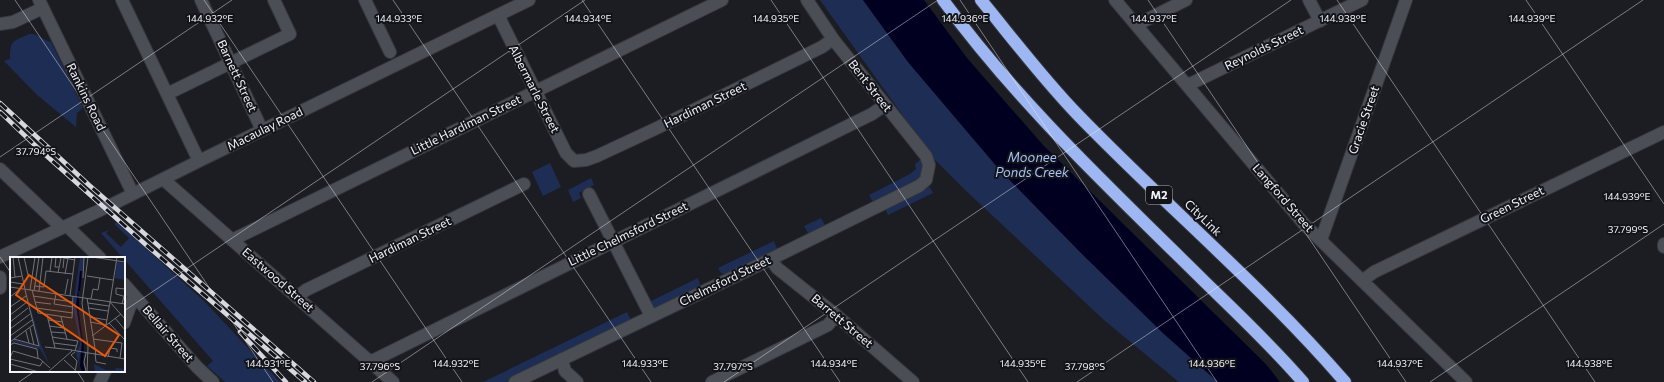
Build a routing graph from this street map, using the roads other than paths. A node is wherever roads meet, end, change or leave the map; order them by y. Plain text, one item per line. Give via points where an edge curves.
1 (122, 0) edge
2 (201, 0) edge
3 (274, 0) edge
4 (366, 0) edge
5 (529, 0) edge
6 (722, 0) edge
7 (807, 0) edge
8 (943, 0) edge
9 (981, 0) edge
10 (1115, 0) edge
11 (1186, 0) edge
12 (1309, 0) edge
13 (1362, 0) edge
14 (1406, 0) edge
15 (41, 4) edge
16 (498, 15) junction
17 (1320, 21) junction
18 (0, 24) edge
19 (1136, 25) junction
20 (833, 39) junction
21 (390, 52) dead end
22 (231, 62) junction
23 (1188, 85) junction
24 (535, 92) junction
25 (167, 94) junction
26 (885, 105) junction
27 (262, 130) junction
28 (1664, 132) edge
29 (199, 161) junction
30 (574, 161) joint
31 (0, 169) edge
32 (928, 172) joint
33 (163, 179) junction
34 (524, 184) dead end
35 (133, 194) junction
36 (588, 194) dead end
37 (64, 227) junction
38 (232, 240) junction
39 (1322, 240) junction
40 (612, 241) junction
41 (0, 257) edge
42 (99, 257) edge
43 (771, 259) junction
44 (0, 277) edge
45 (1362, 281) junction
46 (125, 285) edge
47 (0, 288) edge
48 (134, 295) junction
49 (297, 297) junction
50 (836, 315) junction
51 (651, 316) junction
52 (125, 321) edge
53 (562, 359) junction
54 (370, 362) junction
55 (104, 372) edge
56 (900, 378) edge
57 (207, 380) edge
58 (100, 382) edge
59 (393, 382) edge
60 (515, 382) edge
61 (577, 382) edge
62 (712, 382) edge
63 (913, 382) edge
64 (1303, 382) edge
65 (1345, 382) edge
66 (1466, 382) edge

1 - 25 street
2 - 22 street, Barnett Street
3 - 22 street via 290,34
4 - 21 street
5 - 16 street, Macaulay Road
6 - 24 street, Little Hardiman Street
7 - 20 street, Bent Street
8 - 64 highway, M2 via 993,63 1068,146 1266,342
9 - 65 highway, CityLink / M2 via 1032,64 1078,115 1278,309
10 - 19 street, Langford Street
11 - 19 street
12 - 17 street
13 - 17 street, Reynolds Street
14 - 39 street, Gracie Street
15 - 18 street via 13,22
15 - 35 street, Rankins Road
16 - 24 street, Albermarle Street
16 - 27 street, Macaulay Road
17 - 23 street, Reynolds Street via 1248,61
19 - 23 street, Langford Street
20 - 26 street, Bent Street
20 - 30 street, Hardiman Street via 822,47 657,128 586,160
22 - 25 street
22 - 27 street, Barnett Street
23 - 39 street, Langford Street via 1304,224
24 - 30 street, Albermarle Street via 566,153
24 - 38 street, Little Hardiman Street
25 - 29 street
26 - 32 street, Bent Street via 926,156
26 - 40 street, Little Chelmsford Street via 872,114
27 - 29 street, Macaulay Road
28 - 45 street, Green Street via 1374,272
29 - 33 street, Macaulay Road
31 - 37 street
32 - 43 street, Chelmsford Street via 926,180 919,186
33 - 35 street, Macaulay Road
33 - 38 street, Eastwood Street
34 - 49 street, Hardiman Street via 306,290
35 - 37 street, Macaulay Road
36 - 40 street
37 - 41 street, Macaulay Road
37 - 42 street
38 - 49 street, Eastwood Street
39 - 45 street, Langford Street
40 - 51 street
40 - 54 street, Little Chelmsford Street
43 - 50 street, Barrett Street via 777,268
43 - 51 street, Chelmsford Street
44 - 47 street
45 - 66 street, Langford Street
46 - 48 street, Bellair Street
48 - 52 street
48 - 57 street, Bellair Street
49 - 54 street, Eastwood Street
50 - 56 street, Barrett Street
50 - 62 street via 828,325
51 - 53 street, Chelmsford Street
53 - 60 street, Chelmsford Street
53 - 61 street via 565,371
54 - 59 street, Eastwood Street
55 - 58 street
56 - 63 street, Barrett Street

